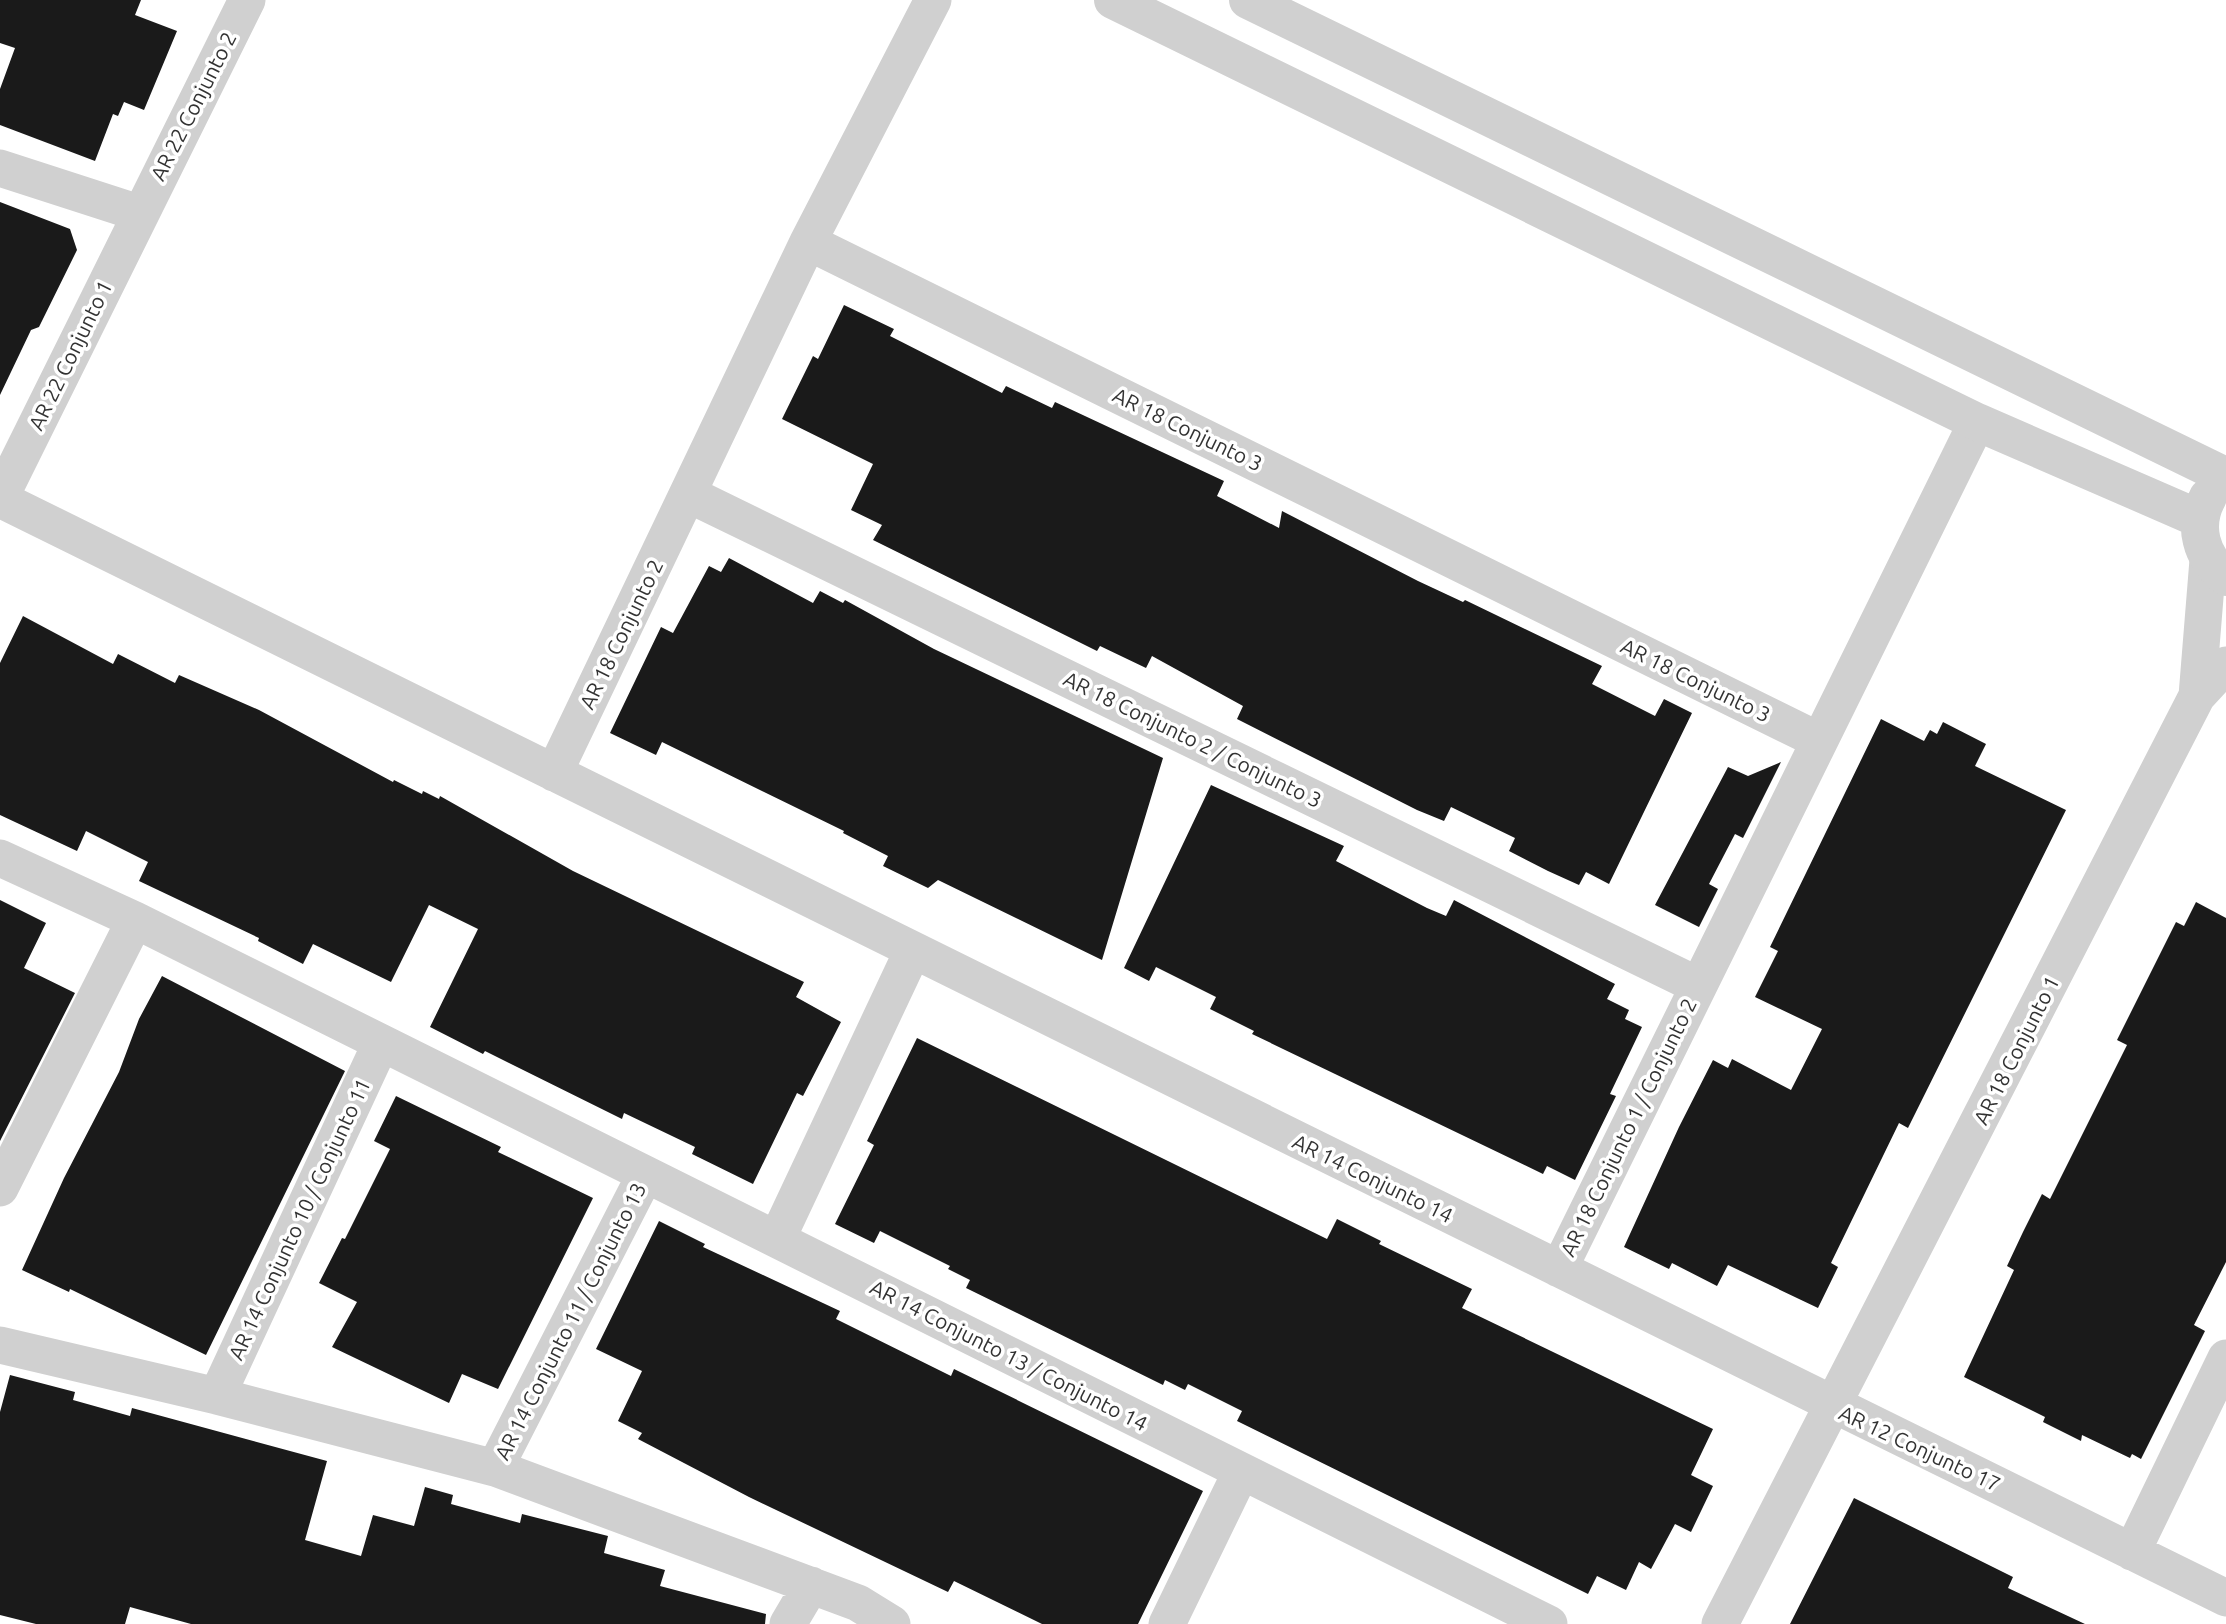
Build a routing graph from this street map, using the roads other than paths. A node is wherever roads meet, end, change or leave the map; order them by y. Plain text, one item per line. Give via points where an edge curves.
1 (247, 0) edge
2 (933, 0) edge
3 (1113, 0) edge
4 (1248, 0) edge
5 (0, 168) edge
6 (139, 213) junction
7 (808, 242) junction
8 (1977, 422) junction
9 (9, 459) edge
10 (2225, 474) edge
11 (688, 494) junction
12 (0, 498) edge
13 (2200, 519) junction
14 (2217, 569) edge
15 (2226, 665) edge
16 (2197, 696) junction
17 (1818, 740) junction
18 (554, 773) junction
19 (0, 858) edge
20 (135, 920) junction
21 (913, 950) junction
22 (1698, 985) junction
23 (381, 1043) junction
24 (645, 1175) junction
25 (0, 1188) edge
26 (777, 1239) junction
27 (1559, 1269) junction
28 (0, 1345) edge
29 (2226, 1358) edge
30 (216, 1396) junction
31 (1834, 1404) junction
32 (495, 1468) junction
33 (1241, 1472) junction
34 (2132, 1552) junction
35 (811, 1585) junction
36 (2226, 1598) edge
37 (788, 1624) edge
38 (891, 1624) edge
39 (1167, 1624) edge
40 (1549, 1624) edge
41 (1720, 1624) edge

1 - 6 street, AR 22 Conjunto 2
2 - 7 street
3 - 8 street
4 - 10 street
5 - 6 street
6 - 9 street, AR 22 Conjunto 1
7 - 11 street
7 - 17 street, AR 18 Conjunto 3
8 - 13 street
8 - 17 street
9 - 12 street, AR 22 Conjunto 1
10 - 13 street via 2204,503
11 - 18 street, AR 18 Conjunto 2
11 - 22 street, AR 18 Conjunto 2 / Conjunto 3
12 - 18 street, AR 14 Conjunto 14
13 - 14 street via 2201,541
14 - 16 street
15 - 16 street
16 - 31 street, AR 18 Conjunto 1
17 - 22 street, AR 18 Conjunto 1 / Conjunto 2
18 - 21 street, AR 14 Conjunto 14
19 - 20 street, AR 14 Conjunto 13 / Conjunto 14
20 - 23 street, AR 14 Conjunto 13 / Conjunto 14
20 - 25 street
21 - 26 street
21 - 27 street, AR 14 Conjunto 14
22 - 27 street, AR 18 Conjunto 1 / Conjunto 2
23 - 24 street, AR 14 Conjunto 13 / Conjunto 14
23 - 30 street, AR 14 Conjunto 10 / Conjunto 11
24 - 26 street, AR 14 Conjunto 13 / Conjunto 14
24 - 32 street, AR 14 Conjunto 11 / Conjunto 13
26 - 33 street, AR 14 Conjunto 13 / Conjunto 14
27 - 31 street, AR 14 Conjunto 14
28 - 30 street
29 - 34 street
30 - 32 street
31 - 34 street, AR 12 Conjunto 17
31 - 41 street, AR 12 Conjunto 17
32 - 35 street
33 - 39 street
33 - 40 street
34 - 36 street, AR 12 Conjunto 17
35 - 37 street
35 - 38 street via 858,1603

